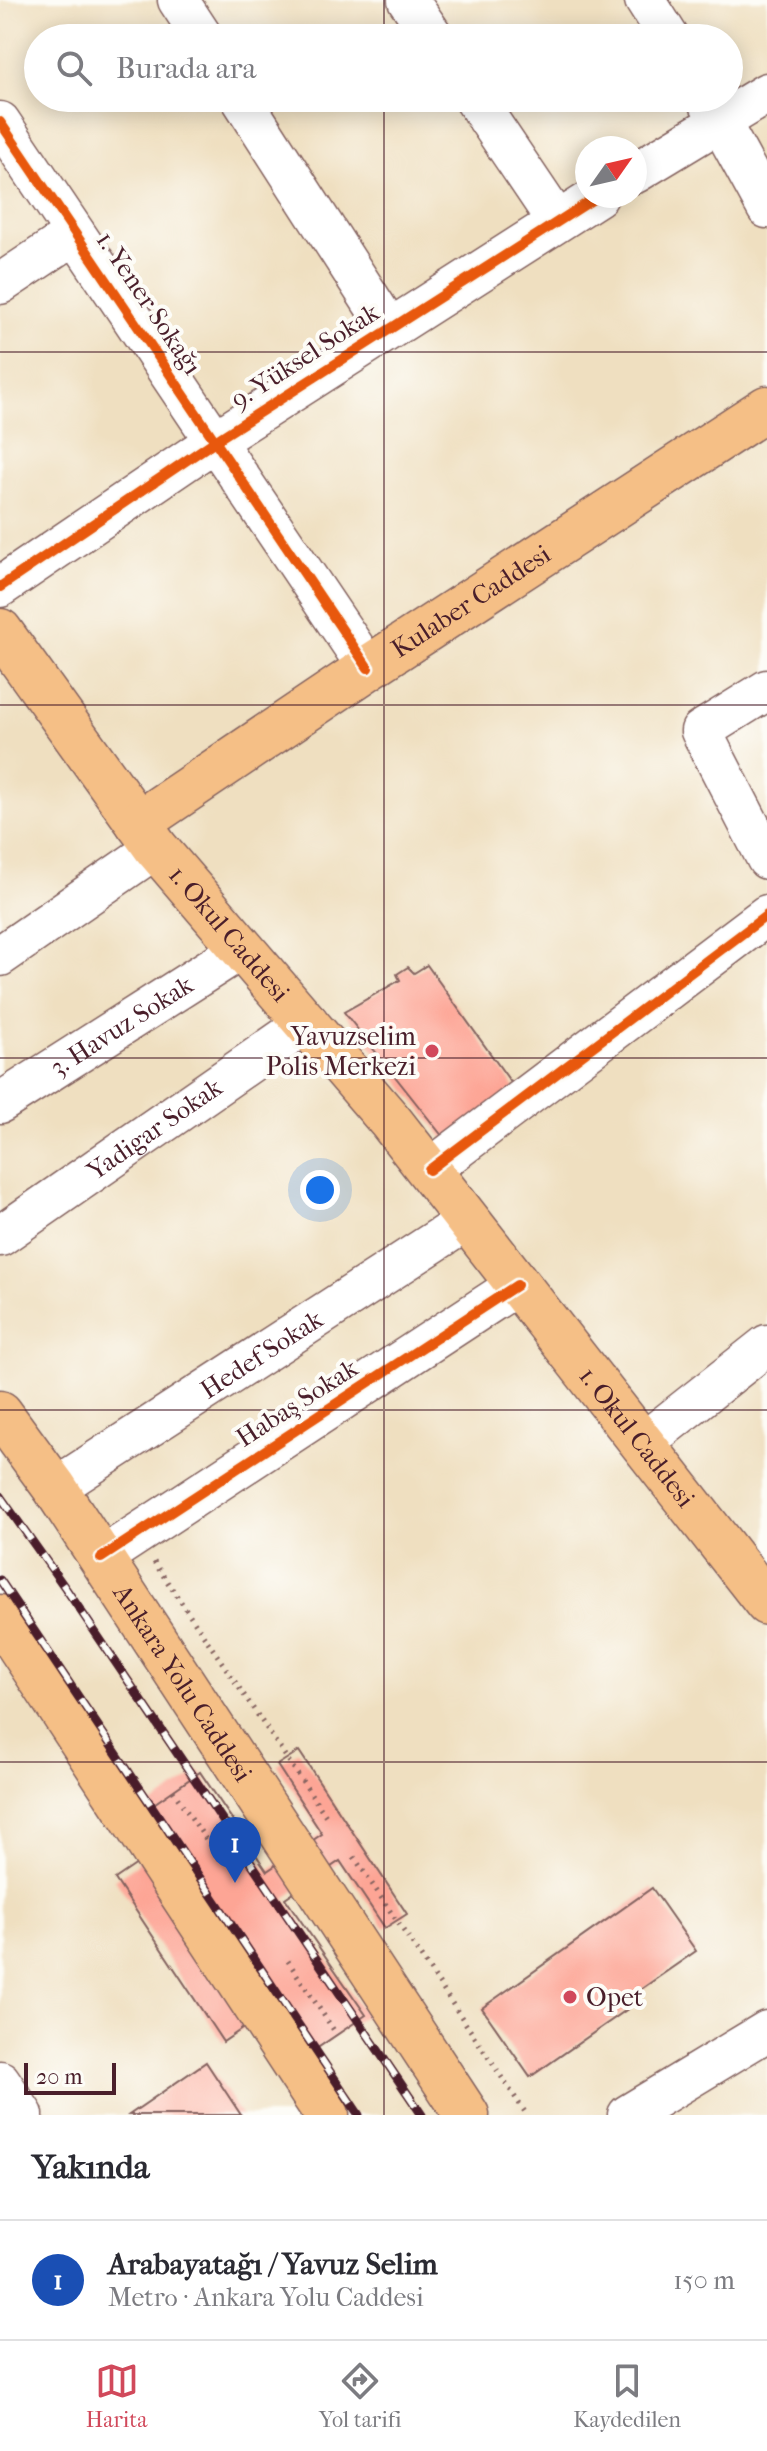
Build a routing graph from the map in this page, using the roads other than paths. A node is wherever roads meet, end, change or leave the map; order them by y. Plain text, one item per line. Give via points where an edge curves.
1 (178, 0) edge
2 (408, 0) edge
3 (645, 0) edge
4 (194, 24) edge
5 (424, 24) edge
6 (660, 24) edge
7 (767, 93) edge
8 (743, 100) edge
9 (250, 112) edge
10 (483, 112) edge
11 (709, 112) edge
12 (715, 112) edge
13 (0, 122) edge
14 (647, 163) edge
15 (578, 208) edge
16 (767, 208) edge
17 (557, 221) junction
18 (75, 234) junction
19 (0, 284) edge
20 (389, 328) junction
21 (767, 408) edge
22 (215, 441) junction
23 (0, 587) edge
24 (0, 631) edge
25 (368, 668) junction
26 (767, 690) edge
27 (147, 836) junction
28 (767, 859) edge
29 (767, 915) edge
30 (243, 948) junction
31 (0, 956) edge
32 (308, 1022) junction
33 (0, 1103) edge
34 (429, 1170) junction
35 (468, 1220) junction
36 (0, 1236) edge
37 (517, 1285) junction
38 (767, 1345) edge
39 (0, 1403) edge
40 (0, 1413) edge
41 (643, 1443) junction
42 (55, 1488) junction
43 (118, 1546) junction
44 (759, 1579) edge
45 (0, 1617) edge
46 (767, 2031) edge
47 (327, 2115) edge
48 (467, 2115) edge
49 (628, 2115) edge

1 - 4 street
2 - 5 street
3 - 6 street
7 - 8 street
9 - 20 street
10 - 17 street
11 - 14 street
12 - 16 street
13 - 18 street, 1. Yener Sokağı
15 - 17 street, 9. Yüksel Sokak
17 - 20 street, 9. Yüksel Sokak
18 - 19 street
18 - 22 street, 1. Yener Sokağı
20 - 22 street, 9. Yüksel Sokak
21 - 25 main road, Kulaber Caddesi
22 - 23 street, 9. Yüksel Sokak
22 - 25 street, 1. Yener Sokağı
24 - 27 main road, 1. Okul Caddesi
25 - 27 main road, Kulaber Caddesi
26 - 28 street via 701,731
27 - 30 main road, 1. Okul Caddesi
27 - 31 street
29 - 34 street
30 - 32 main road, 1. Okul Caddesi
30 - 33 street, 3. Havuz Sokak
32 - 34 main road, 1. Okul Caddesi
32 - 36 street, Yadigar Sokak
34 - 35 main road, 1. Okul Caddesi
35 - 37 main road, 1. Okul Caddesi
35 - 42 street, Hedef Sokak
37 - 41 main road, 1. Okul Caddesi
37 - 43 street, Habaş Sokak
38 - 41 street
39 - 42 main road
40 - 42 main road, Ankara Yolu Caddesi
41 - 44 main road, 1. Okul Caddesi
42 - 43 main road, Ankara Yolu Caddesi
43 - 48 main road, Ankara Yolu Caddesi
45 - 47 main road
46 - 49 street

